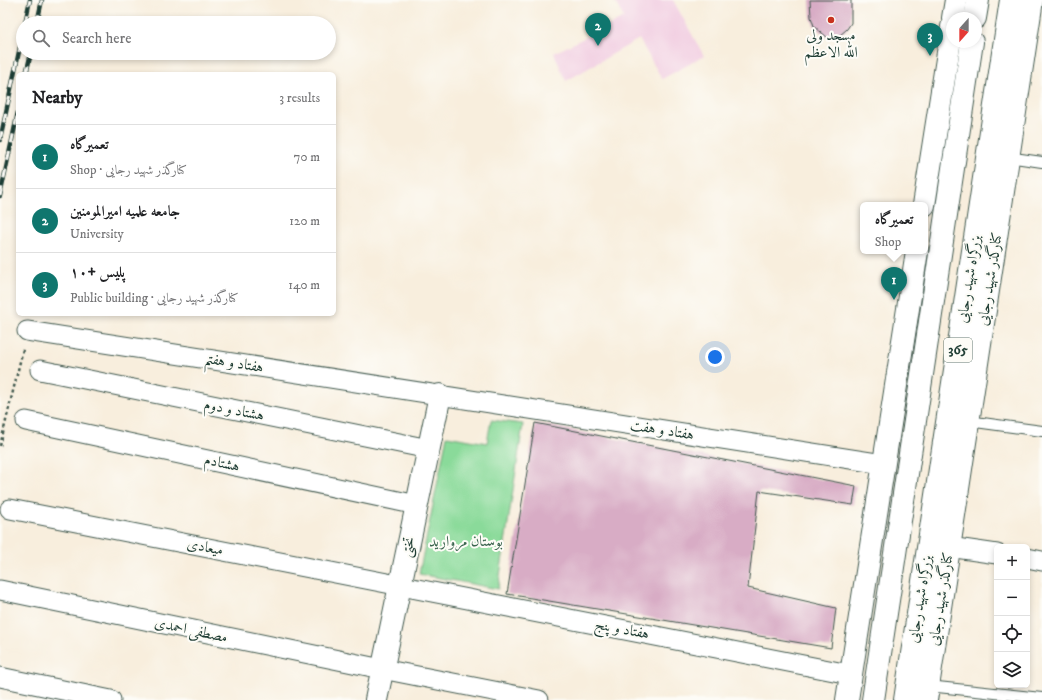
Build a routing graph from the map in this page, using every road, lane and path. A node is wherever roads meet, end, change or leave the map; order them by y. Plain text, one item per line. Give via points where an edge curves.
1 (956, 0) edge
2 (978, 0) edge
3 (1011, 0) edge
4 (1030, 0) edge
5 (954, 12) edge
6 (976, 12) edge
7 (1008, 24) junction
8 (949, 48) edge
9 (971, 48) edge
10 (1023, 57) junction
11 (1008, 157) junction
12 (1042, 162) edge
13 (924, 202) edge
14 (917, 254) edge
15 (27, 331) joint
16 (40, 370) dead end
17 (440, 395) junction
18 (26, 421) dead end
19 (968, 421) junction
20 (1042, 431) edge
21 (0, 446) edge
22 (429, 449) junction
23 (883, 464) junction
24 (417, 505) junction
25 (10, 509) dead end
26 (949, 547) junction
27 (994, 554) edge
28 (1030, 559) edge
29 (1042, 561) edge
30 (400, 585) junction
31 (0, 590) edge
32 (382, 669) junction
33 (844, 673) dead end
34 (0, 677) edge
35 (927, 693) edge
36 (1042, 698) edge
37 (110, 700) edge
38 (376, 700) edge
39 (539, 700) edge
40 (847, 700) edge
41 (873, 700) edge
42 (905, 700) edge

1 - 5 main road
2 - 6 main road
3 - 7 main road, بزرگراه شهید رجایی / 365
4 - 7 main road
4 - 10 main road, کنارگذر شهید رجایی
7 - 10 main road
7 - 42 main road, بزرگراه شهید رجایی / 365
8 - 13 main road
9 - 41 main road, بزرگراه شهید رجایی / 365
10 - 11 main road, کنارگذر شهید رجایی
11 - 12 lane
11 - 19 main road, کنارگذر شهید رجایی
14 - 23 main road
15 - 17 street, هفتاد و هفتم
15 - 21 path
16 - 22 street, هشتاد و دوم
17 - 22 main road, تختی
17 - 23 street, هفتاد و هفت
18 - 24 street, هشتادم
19 - 20 lane
19 - 26 main road, کنارگذر شهید رجایی
22 - 24 main road, تختی
23 - 40 main road
24 - 30 main road, تختی
25 - 30 street, میعادی
26 - 27 street
26 - 35 main road, کنارگذر شهید رجایی
28 - 29 street
30 - 32 main road, تختی
30 - 33 street, هفتاد و پنج
31 - 32 street, مصطفی احمدی
32 - 38 main road, تختی
32 - 39 street, مصطفی احمدی
34 - 37 street
35 - 36 lane

